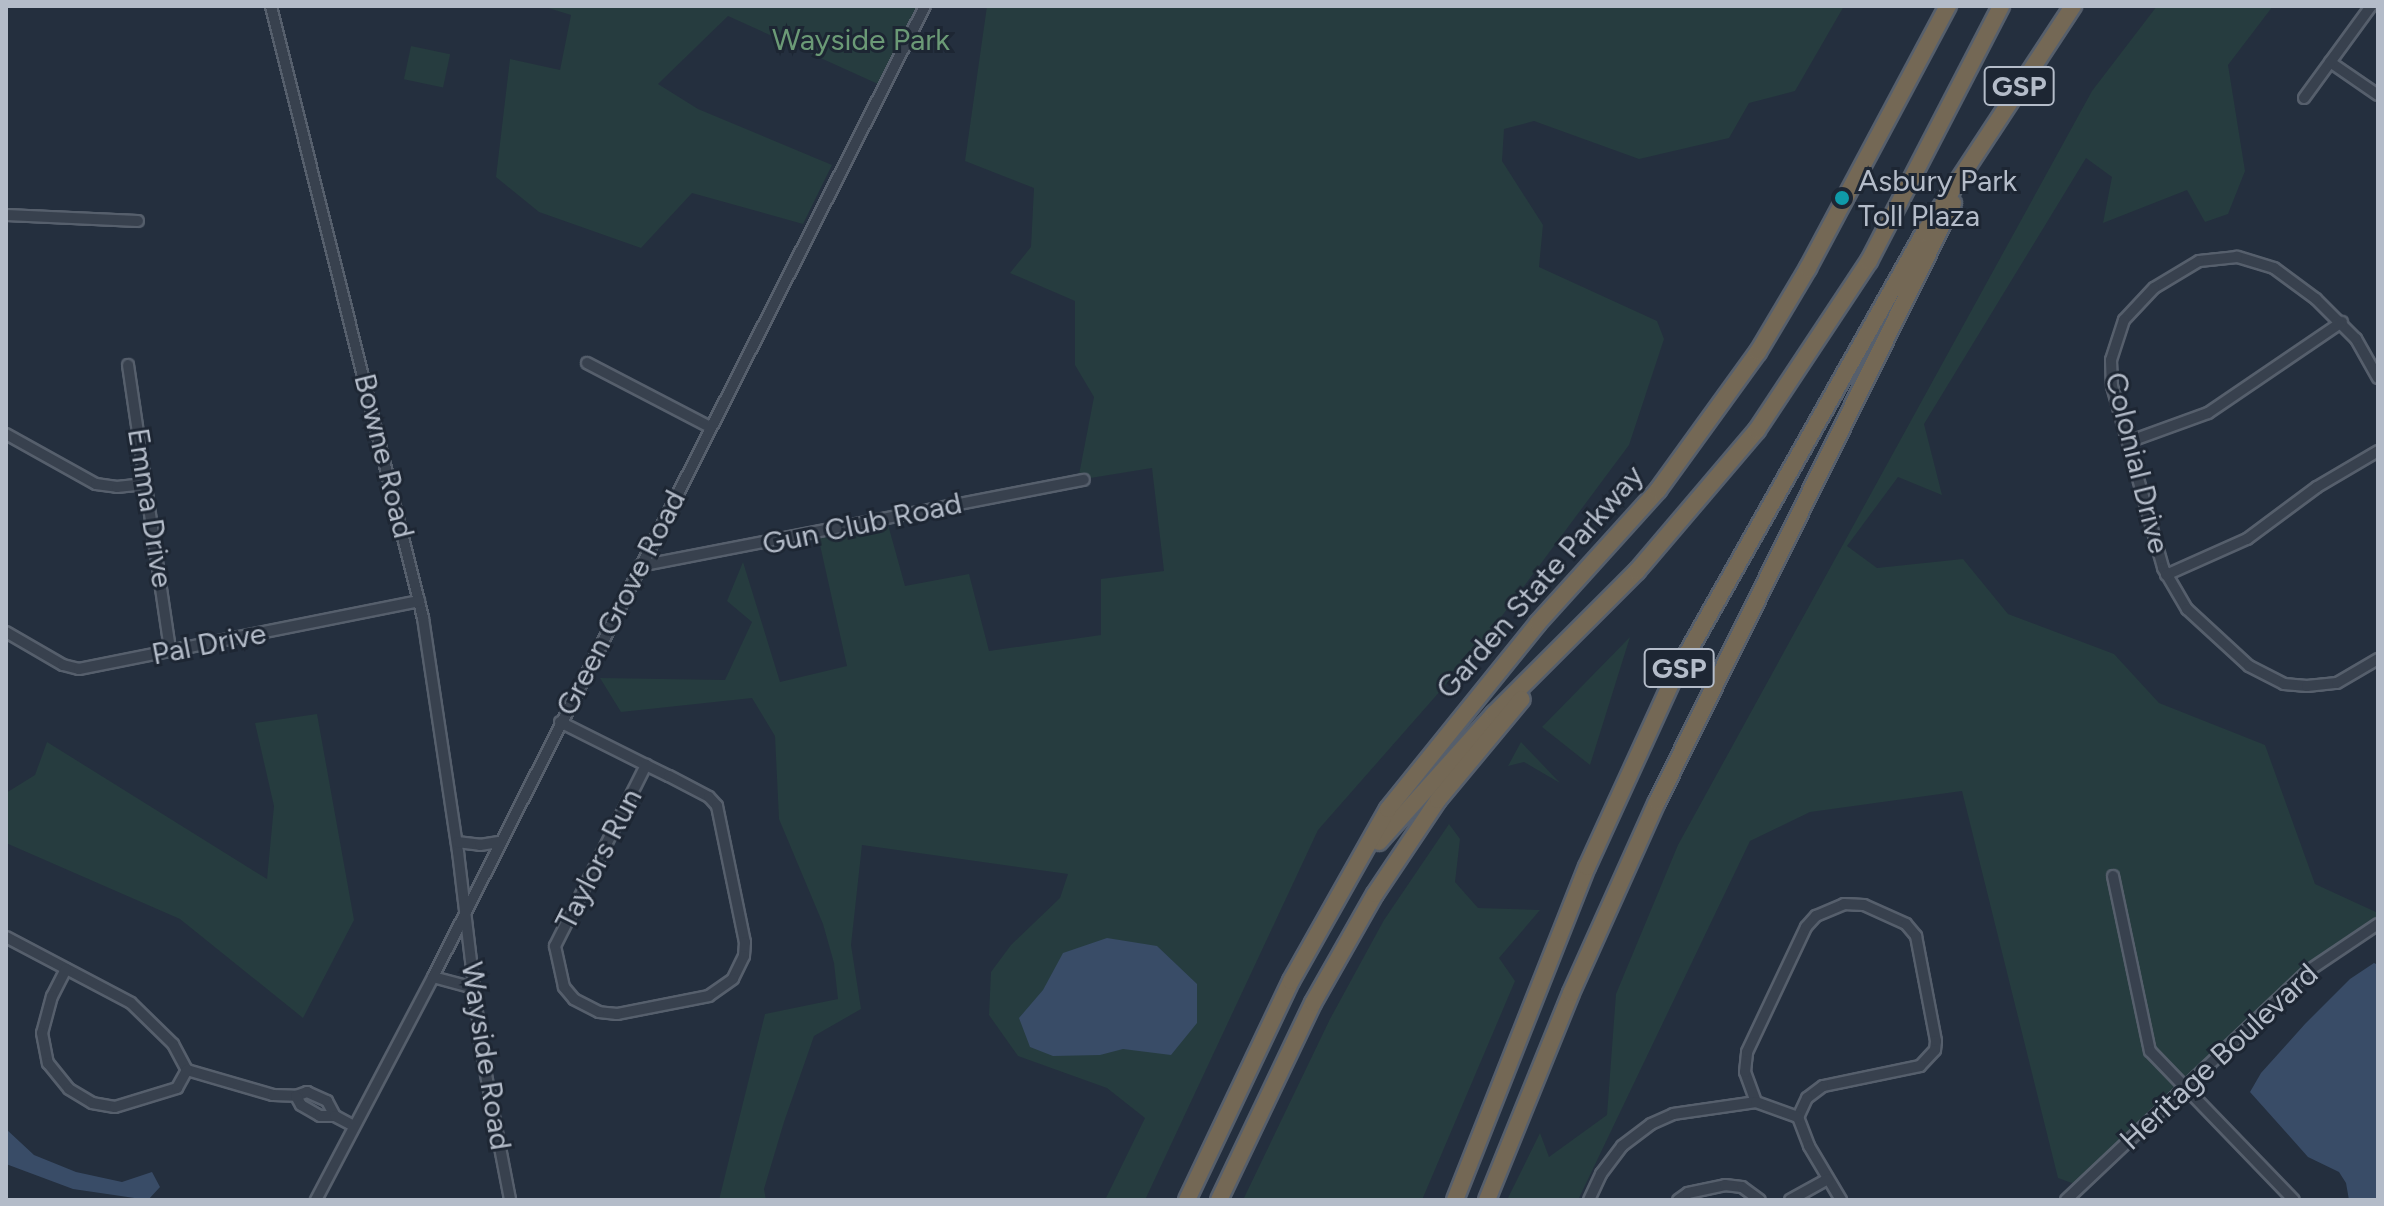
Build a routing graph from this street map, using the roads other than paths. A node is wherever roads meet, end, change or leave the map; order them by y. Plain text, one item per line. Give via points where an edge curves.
1 (271, 6) edge
2 (925, 6) edge
3 (1948, 6) edge
4 (2001, 6) edge
5 (2073, 6) edge
6 (2371, 6) edge
7 (2330, 62) junction
8 (2378, 95) edge
9 (2304, 98) dead end
10 (1967, 169) junction
11 (6, 215) edge
12 (138, 221) dead end
13 (2342, 322) junction
14 (587, 363) dead end
15 (128, 365) dead end
16 (2378, 378) edge
17 (710, 427) junction
18 (6, 434) edge
19 (2128, 442) junction
20 (2378, 451) edge
21 (1084, 480) dead end
22 (145, 484) junction
23 (640, 566) junction
24 (2166, 575) junction
25 (419, 601) junction
26 (6, 632) edge
27 (1577, 634) junction
28 (170, 651) junction
29 (2378, 659) edge
30 (560, 722) junction
31 (646, 765) junction
32 (457, 842) junction
33 (499, 842) junction
34 (2113, 876) dead end
35 (1349, 882) junction
36 (465, 912) junction
37 (2378, 924) edge
38 (6, 937) edge
39 (66, 969) junction
40 (433, 977) junction
41 (474, 988) junction
42 (187, 1070) junction
43 (2186, 1089) junction
44 (1756, 1102) junction
45 (1798, 1117) junction
46 (354, 1126) junction
47 (1828, 1179) junction
48 (316, 1200) edge
49 (510, 1200) edge
50 (1187, 1200) edge
51 (1219, 1200) edge
52 (1455, 1200) edge
53 (1487, 1200) edge
54 (1589, 1200) edge
55 (1678, 1200) edge
56 (1760, 1200) edge
57 (1790, 1200) edge
58 (1841, 1200) edge
59 (2066, 1200) edge
60 (2294, 1200) edge

1 - 25 street, Bowne Road
2 - 17 street, Green Grove Road
3 - 35 highway, Garden State Parkway via 1758,352 1658,490 1442,739 1388,809
4 - 27 highway via 1882,237 1803,365 1700,502
5 - 10 highway, GSP
6 - 7 street
7 - 8 street
7 - 9 street
10 - 52 highway, GSP via 1924,233 1667,690 1587,867
10 - 53 highway, GSP via 1938,238 1657,802 1571,993
11 - 12 street
13 - 16 street, Colonial Drive
13 - 19 street via 2208,413
13 - 19 street, Colonial Drive via 2281,273 2246,258 2209,258 2175,272 2124,320 2114,344 2112,386
14 - 17 street
15 - 22 street, Emma Drive
17 - 23 street, Green Grove Road
18 - 22 street via 96,484
19 - 24 street, Colonial Drive
20 - 24 street via 2317,487 2247,539
21 - 23 street, Gun Club Road
22 - 28 street, Emma Drive
23 - 30 street, Green Grove Road
24 - 29 street, Colonial Drive via 2187,609 2249,666 2275,681 2329,685
25 - 28 street, Pal Drive
25 - 32 street, Bowne Road
26 - 28 street, Pal Drive via 79,669
27 - 35 highway via 1420,792
27 - 51 highway, Garden State Parkway via 1438,800 1375,894 1313,1003
30 - 31 street, Taylors Run
30 - 33 street, Green Grove Road
31 - 31 street, Taylors Run via 555,946 564,987 599,1012 617,1014 709,996 733,979 744,956 717,806
32 - 33 street
32 - 36 street, Bowne Road
33 - 36 street, Green Grove Road
34 - 43 street via 2150,1051
35 - 50 highway, Garden State Parkway via 1291,981
36 - 40 street, Green Grove Road
36 - 41 street, Wayside Road
37 - 43 street, Heritage Boulevard via 2308,971
38 - 39 street
39 - 42 street via 131,1003 173,1044
39 - 42 street via 42,1033 48,1063 69,1089 92,1103 115,1107 177,1088
40 - 41 street
40 - 46 street, Green Grove Road
41 - 49 street, Wayside Road
42 - 46 street via 273,1095 307,1092 327,1101 335,1116
43 - 59 street, Heritage Boulevard
43 - 60 street
44 - 45 street
44 - 45 street via 1745,1072 1747,1052 1806,927 1816,916 1844,904 1864,905 1906,924 1916,936 1935,1050 1920,1066 1823,1086 1811,1092
44 - 54 street via 1695,1108 1651,1124 1615,1154
45 - 47 street
46 - 48 street, Green Grove Road
47 - 57 street
47 - 58 street
55 - 56 street via 1725,1185 1742,1187

